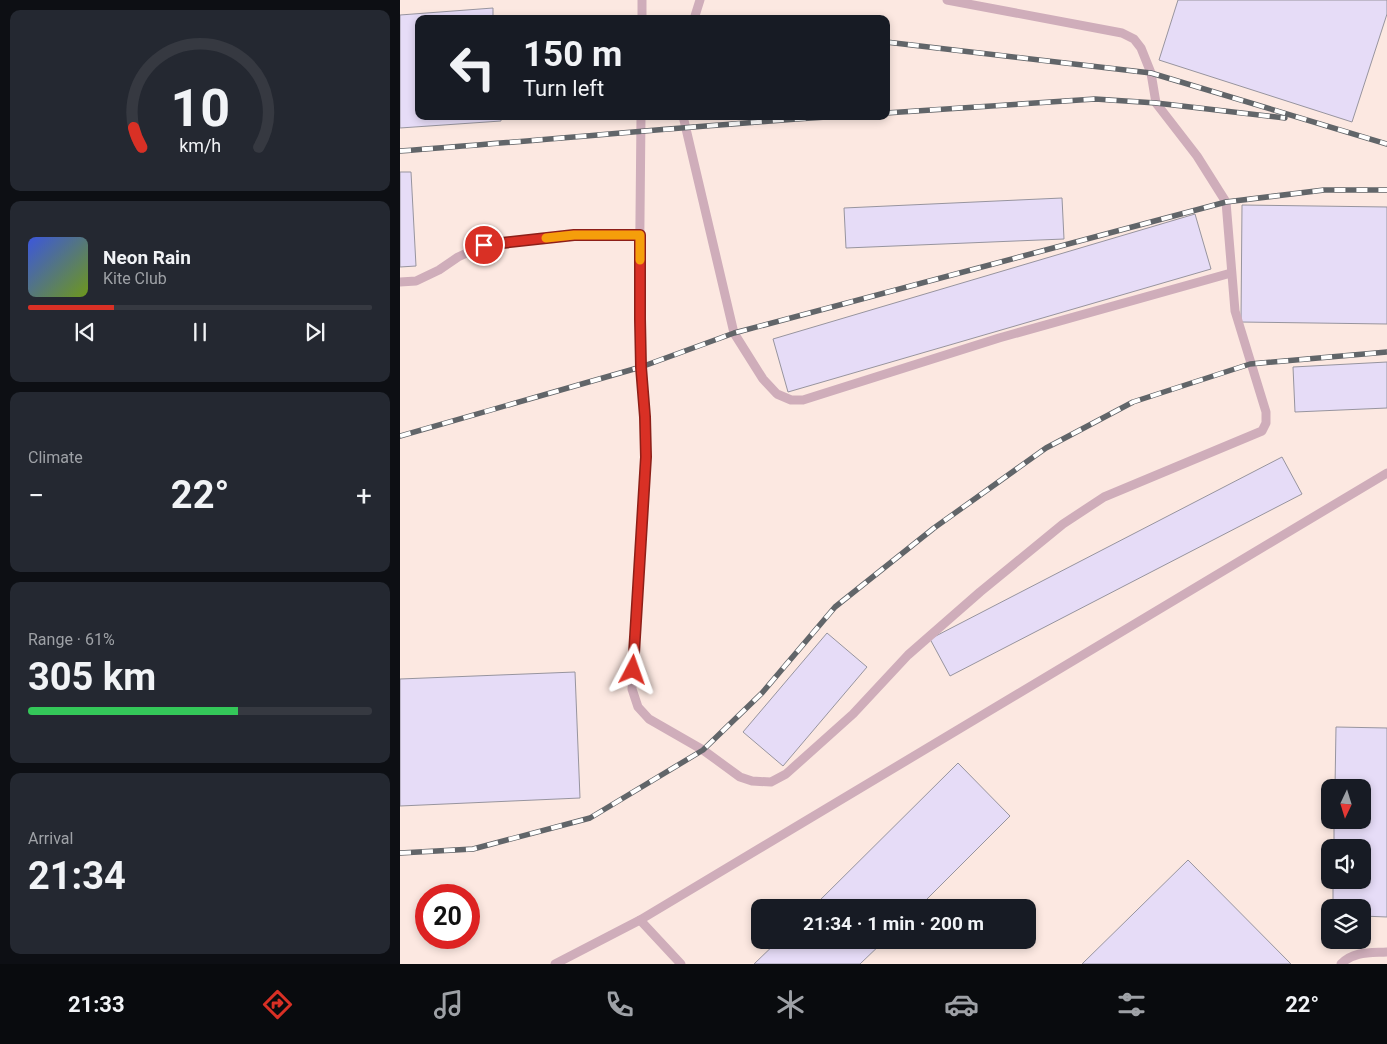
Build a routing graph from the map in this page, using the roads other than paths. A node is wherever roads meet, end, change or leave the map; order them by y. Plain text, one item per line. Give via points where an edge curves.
1 (642, 0) edge
2 (700, 0) edge
3 (947, 0) edge
4 (642, 15) edge
5 (695, 15) edge
6 (641, 120) edge
7 (684, 120) edge
8 (640, 235) junction
9 (1231, 273) junction
10 (400, 282) edge
11 (1387, 473) edge
12 (640, 920) junction
13 (1387, 952) edge
14 (554, 964) edge
15 (681, 964) edge
16 (1341, 964) edge

1 - 4 lane
2 - 5 lane
3 - 9 lane via 1122,33 1134,39 1151,73 1156,104 1197,156 1226,202
6 - 8 lane
7 - 9 lane via 734,333 763,380 777,394 791,400 803,400 999,338
8 - 9 lane via 641,367 646,457 632,689 638,706 649,719 703,750 740,777 752,781 771,782 786,774 853,714 908,654 1063,524 1104,497 1262,431 1266,412 1234,310
8 - 10 lane via 574,235 484,245 416,281
11 - 12 lane
12 - 14 lane
12 - 15 lane
13 - 16 lane via 1357,954

